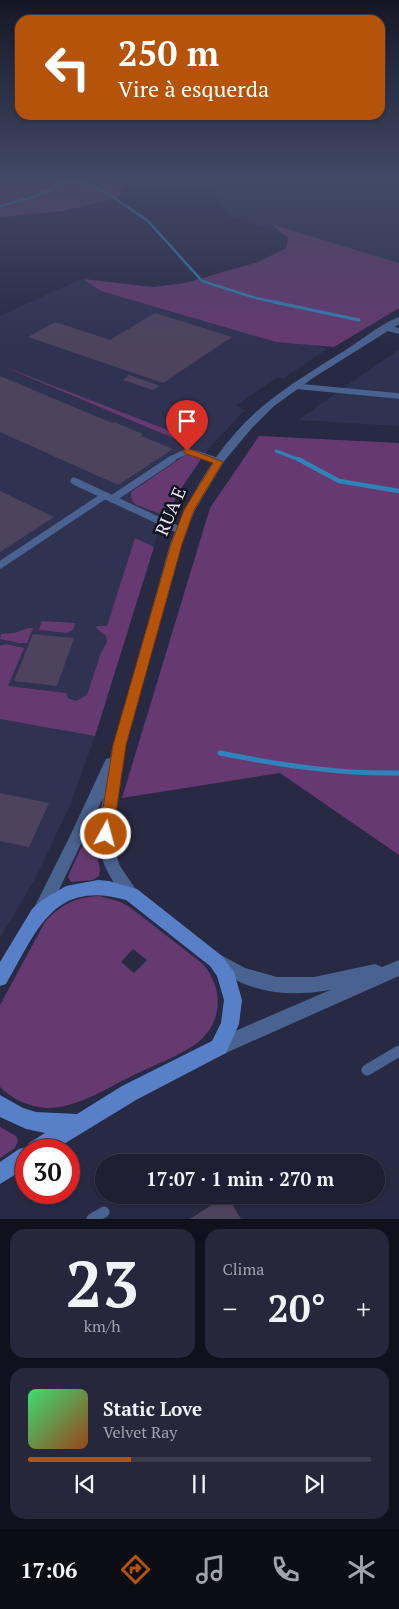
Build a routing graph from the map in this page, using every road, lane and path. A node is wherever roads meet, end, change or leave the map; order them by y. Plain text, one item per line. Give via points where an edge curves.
1 (399, 320) edge
2 (387, 328) junction
3 (399, 331) edge
4 (294, 386) junction
5 (399, 396) edge
6 (219, 462) junction
7 (74, 481) dead end
8 (104, 496) junction
9 (112, 499) junction
10 (181, 531) junction
11 (0, 565) edge
12 (119, 745) junction
13 (131, 894) junction
14 (38, 914) junction
15 (216, 961) junction
16 (399, 967) edge
17 (0, 978) edge
18 (219, 1046) junction
19 (399, 1051) edge
20 (367, 1070) dead end
21 (0, 1105) edge
22 (80, 1122) junction
23 (53, 1139) edge
24 (15, 1164) edge
25 (0, 1174) edge
26 (104, 1212) dead end
27 (92, 1219) edge

1 - 2 street, RUA E
2 - 3 lane
2 - 4 street, RUA E
4 - 5 lane
4 - 6 street, RUA E via 248,426
6 - 9 lane via 184,451
6 - 10 street, RUA E via 199,492
7 - 8 lane
8 - 9 lane
8 - 11 lane
9 - 10 lane
10 - 12 street, RUA E
12 - 13 street, RUA E via 106,824 106,844 113,869
12 - 14 street, RUA E
13 - 14 street via 109,888 86,888 60,897
13 - 15 street
14 - 17 street
15 - 16 street via 242,976 288,987 305,987
15 - 18 street via 225,972 233,1000 230,1024
16 - 18 street
18 - 22 street
19 - 20 lane
21 - 22 street via 32,1122
22 - 23 street
24 - 25 street
26 - 27 lane

